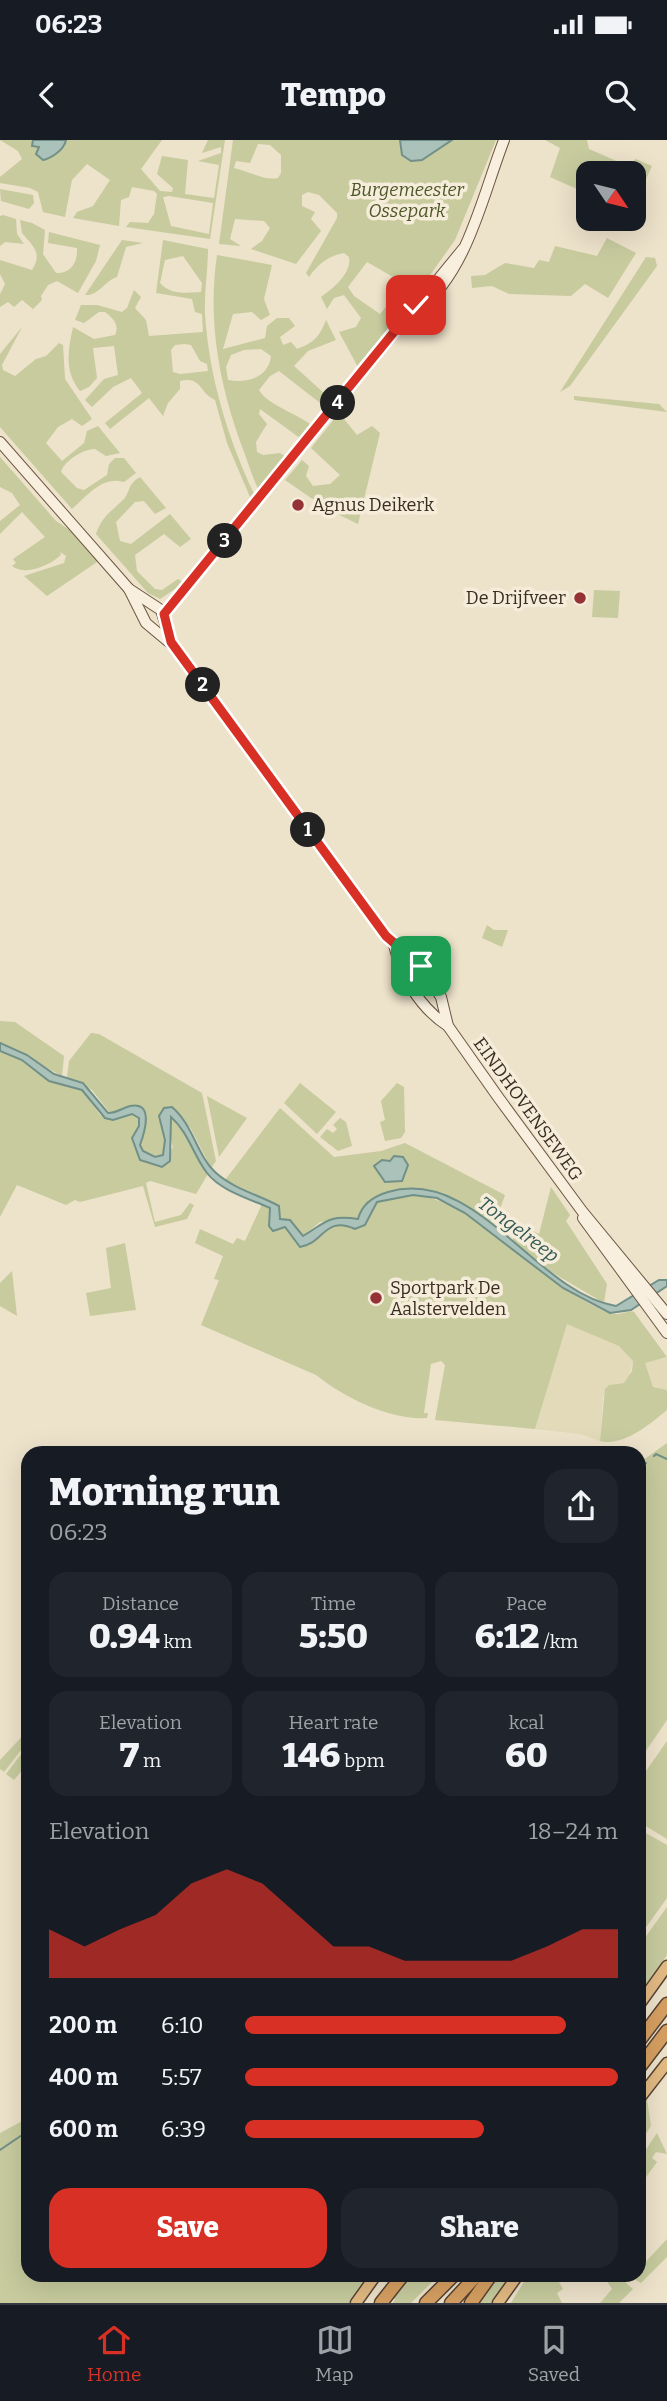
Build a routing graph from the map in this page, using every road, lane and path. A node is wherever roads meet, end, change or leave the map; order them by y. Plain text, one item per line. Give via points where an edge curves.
1 (504, 140) edge
2 (0, 442) edge
3 (130, 589) junction
4 (140, 611) junction
5 (160, 612) junction
6 (153, 630) junction
7 (171, 642) junction
8 (394, 945) junction
9 (417, 963) junction
10 (402, 973) junction
11 (436, 988) junction
12 (419, 998) junction
13 (448, 1026) junction
14 (649, 1302) junction
15 (667, 1314) edge
16 (667, 1332) edge
17 (667, 1966) edge
18 (646, 1995) edge
19 (667, 2004) edge
20 (667, 2031) edge
21 (646, 2032) edge
22 (646, 2059) edge
23 (667, 2063) edge
24 (646, 2089) edge
25 (371, 2282) edge
26 (398, 2282) edge
27 (447, 2282) edge
28 (470, 2282) edge
29 (486, 2282) edge
30 (513, 2282) edge
31 (356, 2303) edge
32 (382, 2303) edge
33 (426, 2303) edge
34 (451, 2303) edge
35 (471, 2303) edge
36 (498, 2303) edge

1 - 5 main road via 463,249 181,593
2 - 3 main road
3 - 4 main road
3 - 5 main road
4 - 5 main road
4 - 6 main road
5 - 6 main road
5 - 7 main road, EINDHOVENSEWEG
6 - 7 main road, EINDHOVENSEWEG
7 - 8 main road, EINDHOVENSEWEG
8 - 9 main road, EINDHOVENSEWEG
8 - 10 main road, EINDHOVENSEWEG
9 - 10 main road via 407,965
9 - 11 main road, EINDHOVENSEWEG
10 - 12 main road, EINDHOVENSEWEG
11 - 12 main road via 428,998
11 - 13 main road, EINDHOVENSEWEG
12 - 13 main road, EINDHOVENSEWEG
13 - 14 main road, EINDHOVENSEWEG via 582,1211 583,1220
14 - 15 main road, EINDHOVENSEWEG
14 - 16 main road, EINDHOVENSEWEG
17 - 18 highway
19 - 21 highway
20 - 22 highway
23 - 24 highway
25 - 31 highway
26 - 32 highway
27 - 33 highway
28 - 34 highway
29 - 35 highway
30 - 36 highway

